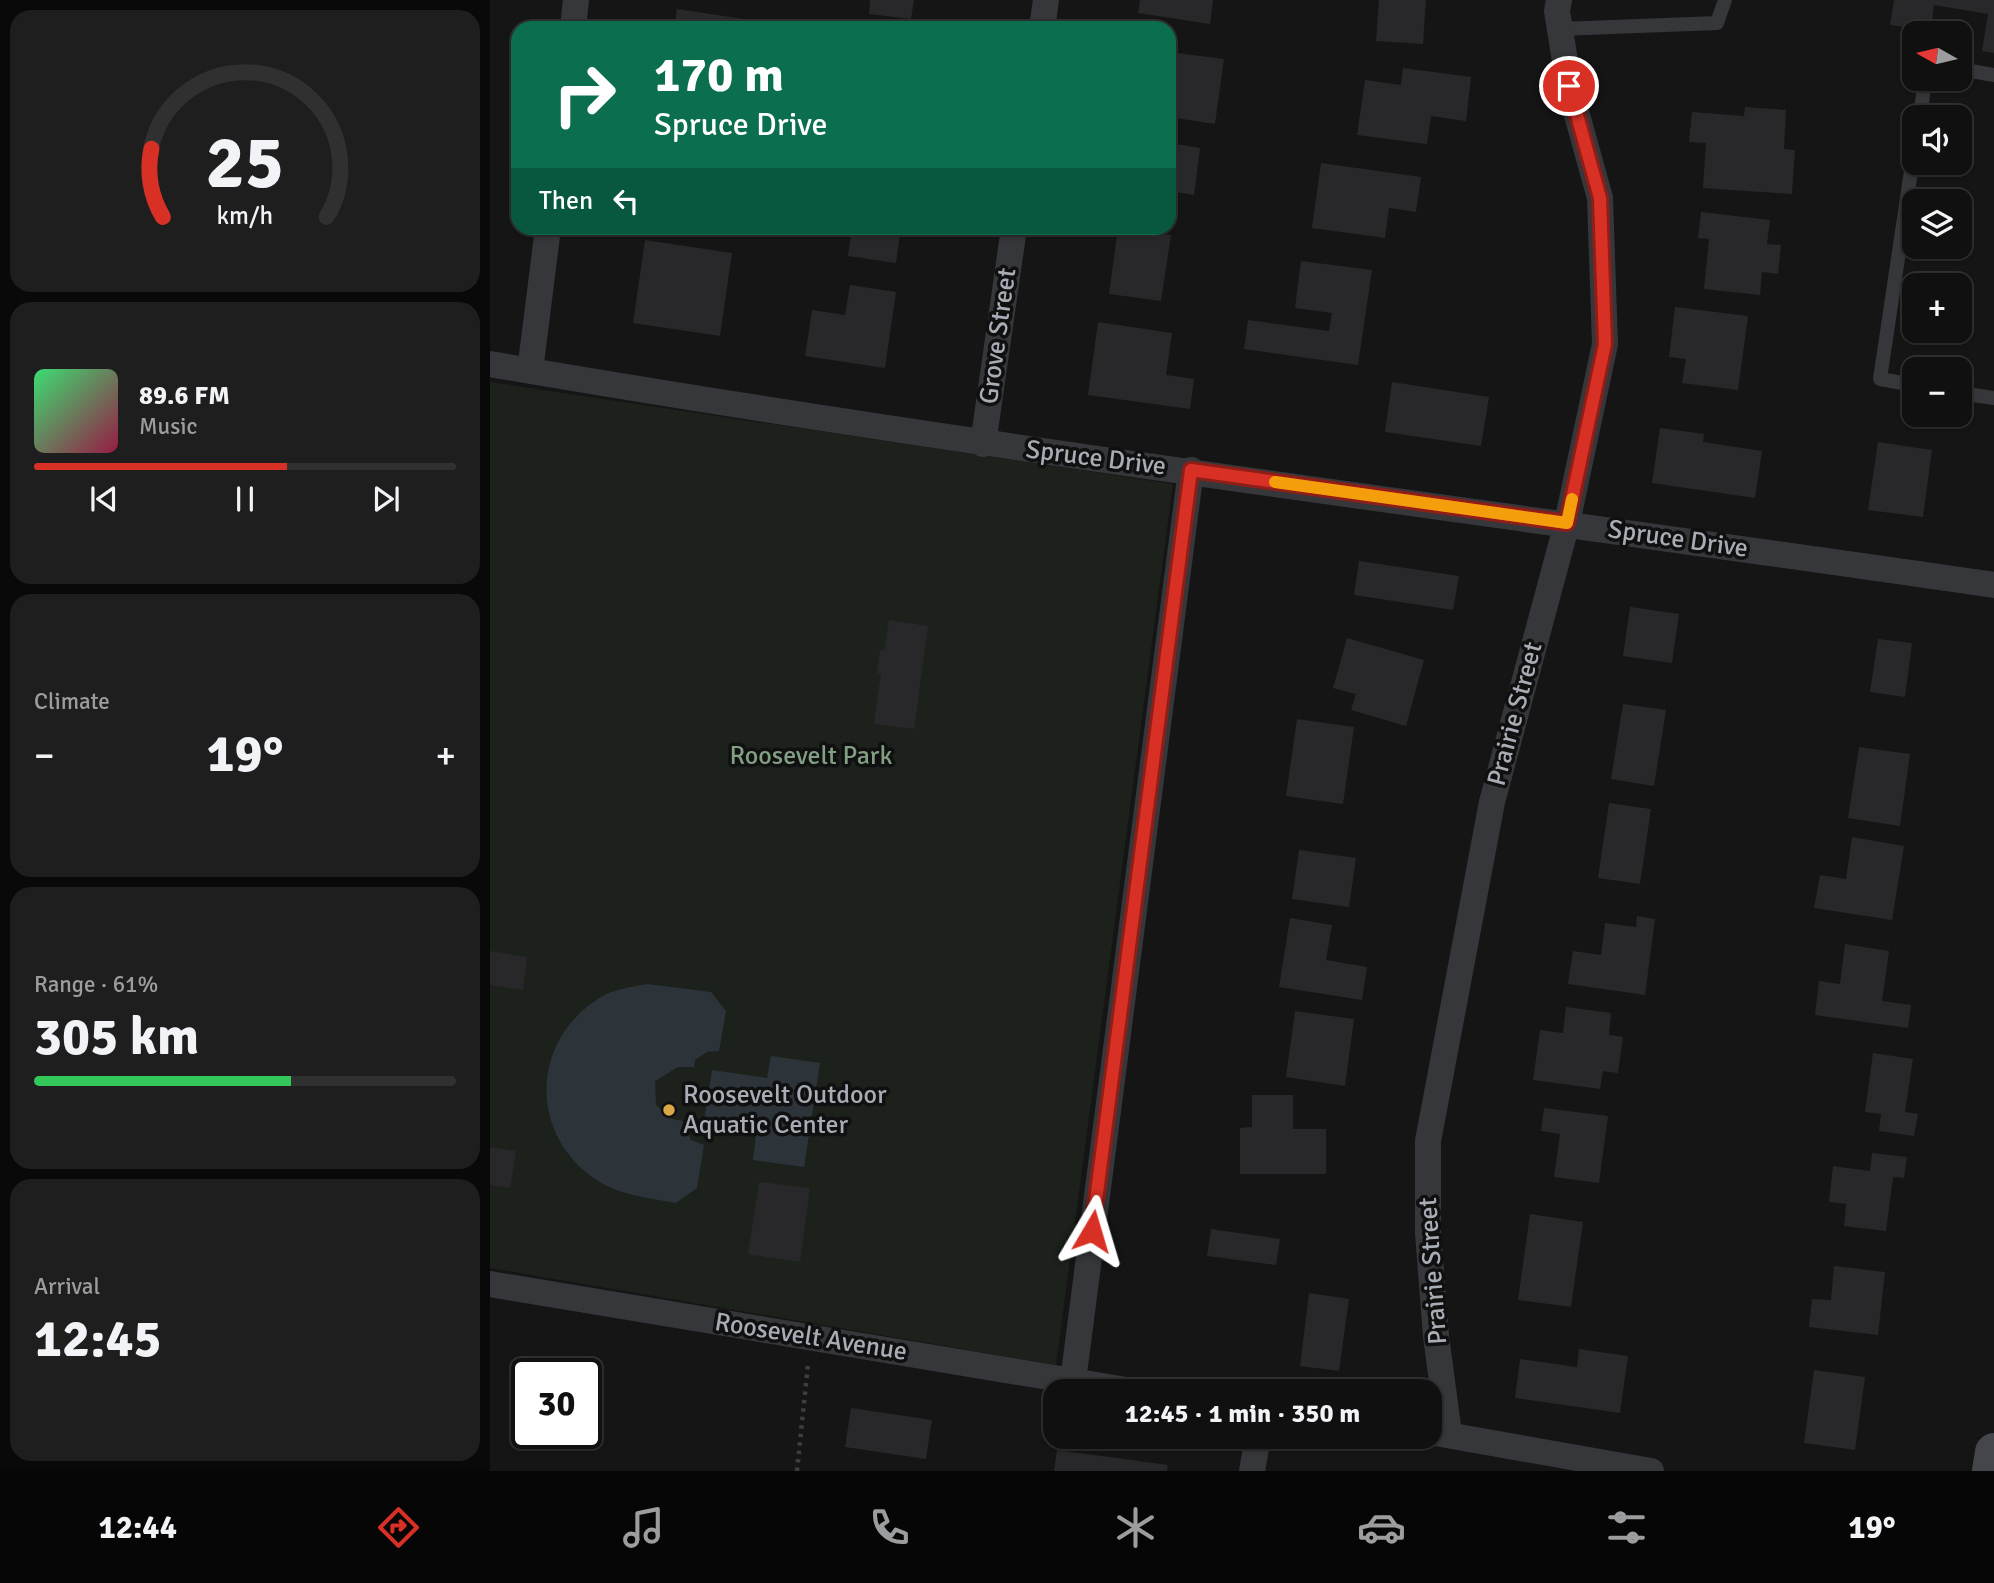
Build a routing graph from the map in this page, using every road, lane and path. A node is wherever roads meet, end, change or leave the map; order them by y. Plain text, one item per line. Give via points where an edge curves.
1 (576, 0) edge
2 (1046, 0) edge
3 (1559, 0) edge
4 (1725, 0) edge
5 (574, 21) edge
6 (1043, 21) edge
7 (1560, 29) junction
8 (1972, 71) edge
9 (1994, 75) edge
10 (1910, 175) edge
11 (547, 235) edge
12 (1012, 235) edge
13 (490, 364) edge
14 (530, 371) junction
15 (1902, 383) edge
16 (1972, 395) edge
17 (1994, 398) edge
18 (983, 444) junction
19 (1191, 470) junction
20 (1567, 523) junction
21 (1994, 585) edge
22 (490, 1284) edge
23 (811, 1337) junction
24 (1061, 1379) edge
25 (1073, 1379) edge
26 (1436, 1379) edge
27 (1442, 1434) edge
28 (1256, 1449) edge
29 (1994, 1452) edge
30 (797, 1471) edge
31 (1252, 1471) edge
32 (1651, 1471) edge
33 (1991, 1471) edge

1 - 5 street
2 - 6 street
3 - 7 street, Prairie Street
4 - 7 lane via 1717,23
7 - 20 street, Prairie Street via 1569,86 1600,198 1605,344
8 - 9 lane
10 - 15 lane via 1880,379
11 - 14 street
12 - 18 street, Grove Street
13 - 14 street, Spruce Drive
14 - 18 street, Spruce Drive
16 - 17 lane
18 - 19 street, Spruce Drive
19 - 20 street, Spruce Drive
19 - 25 street
20 - 21 street, Spruce Drive
20 - 26 street, Prairie Street via 1492,802 1427,1141
22 - 23 street, Roosevelt Avenue
23 - 24 street, Roosevelt Avenue
23 - 30 path
27 - 32 street
28 - 31 street
29 - 33 main road

